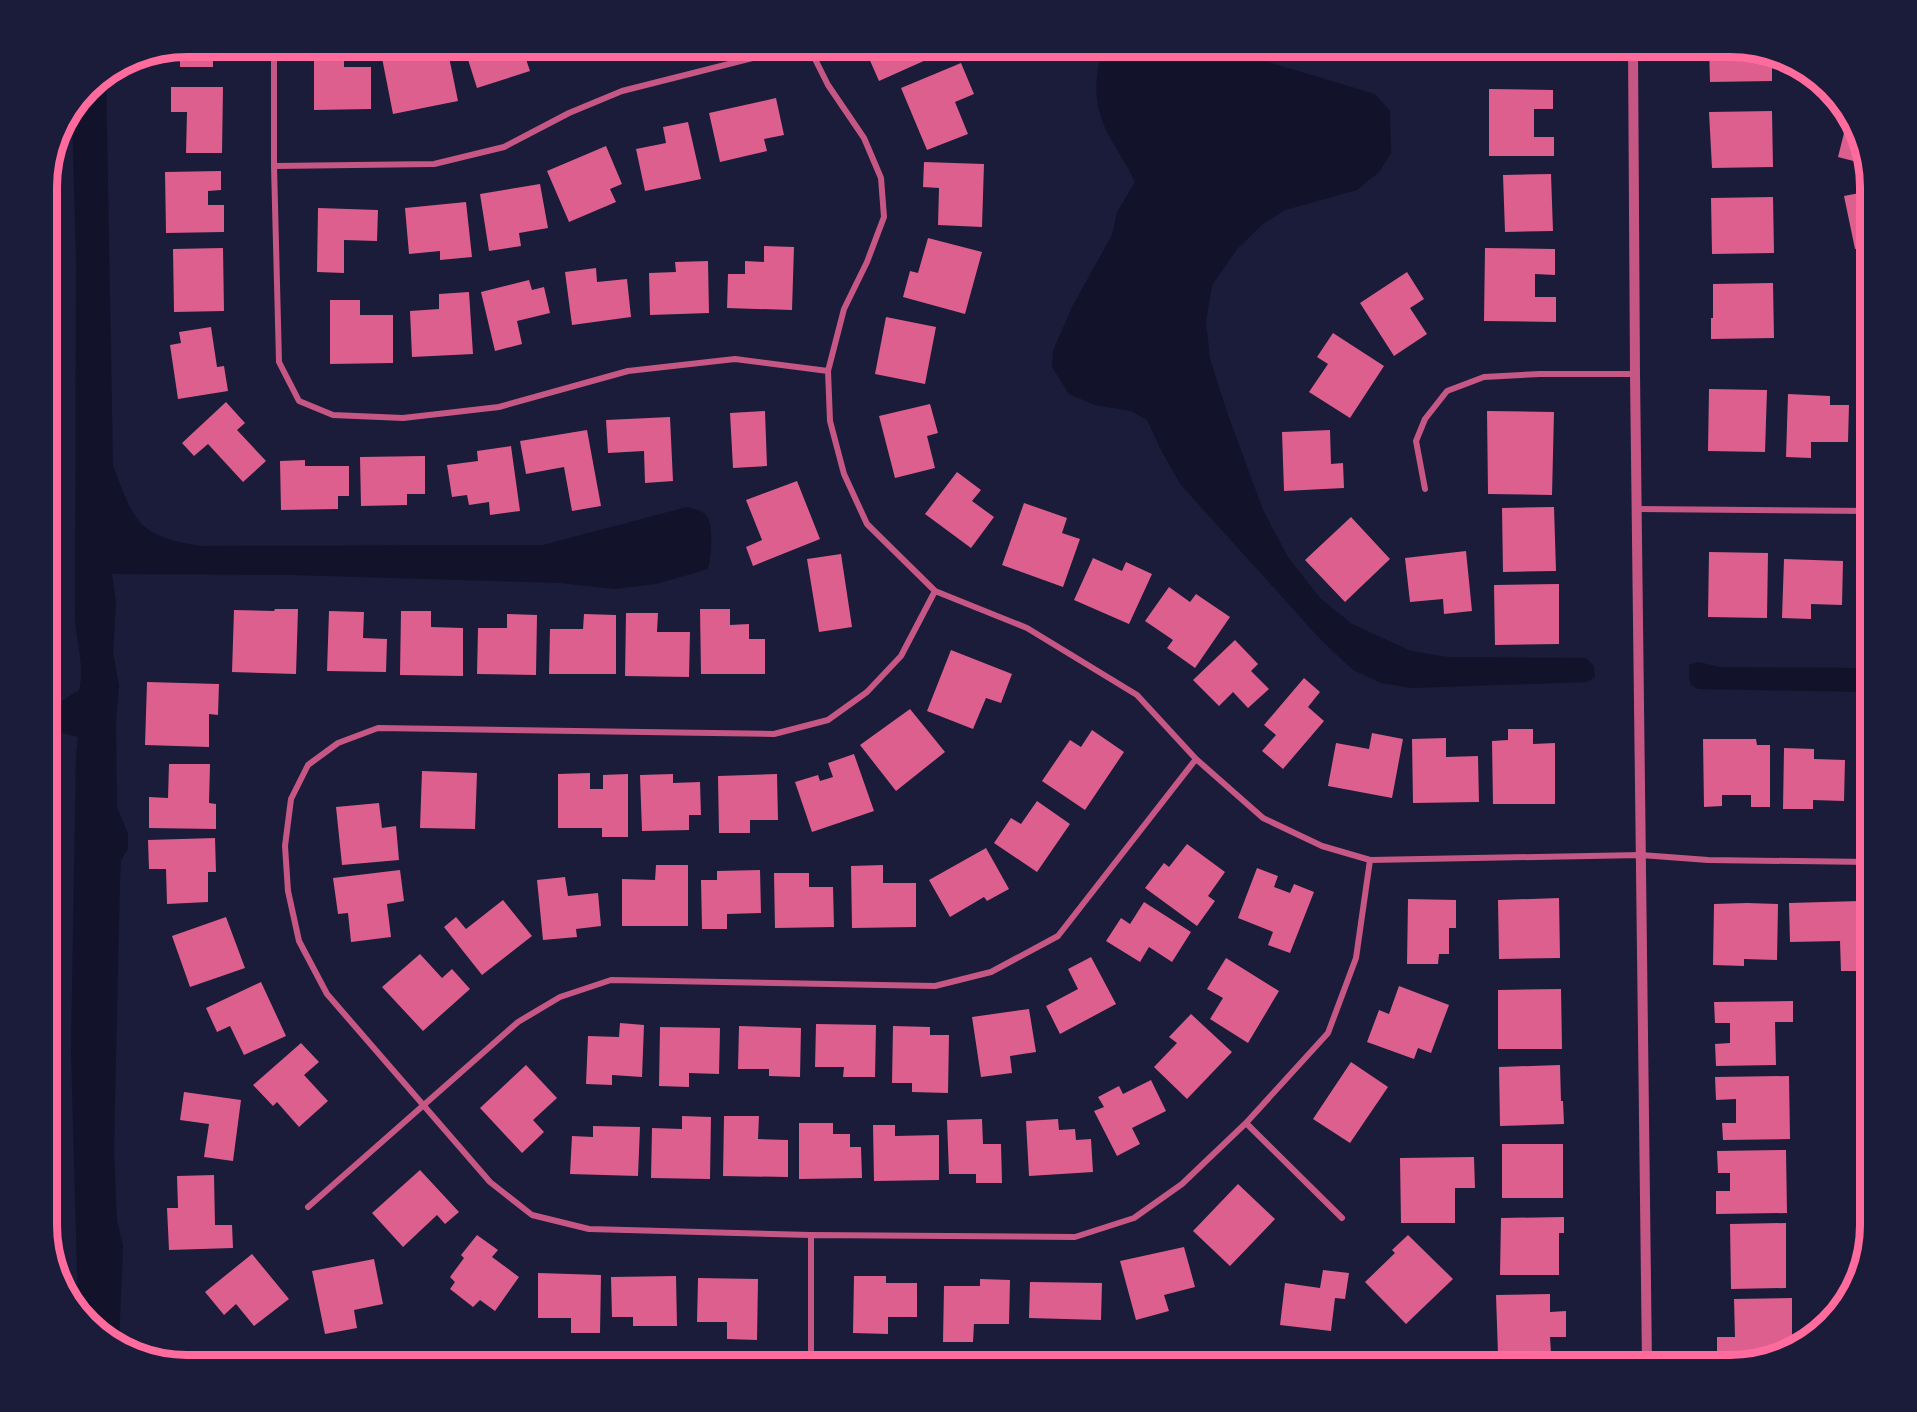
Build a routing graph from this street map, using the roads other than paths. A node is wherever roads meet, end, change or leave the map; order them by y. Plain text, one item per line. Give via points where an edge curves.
1 (274, 57) edge
2 (753, 57) edge
3 (814, 57) edge
4 (1633, 57) edge
5 (274, 166) junction
6 (828, 370) junction
7 (1635, 374) junction
8 (1425, 489) dead end
9 (1638, 509) junction
10 (1860, 511) edge
11 (934, 591) junction
12 (1196, 759) junction
13 (1641, 855) junction
14 (1370, 860) junction
15 (1860, 862) edge
16 (423, 1106) junction
17 (1246, 1123) junction
18 (308, 1207) dead end
19 (1342, 1218) dead end
20 (811, 1234) junction
21 (811, 1355) edge
22 (1647, 1355) edge

1 - 5 street
2 - 5 street via 622,91 504,147 434,164
3 - 6 street via 828,85 864,138 881,178 884,217 844,309
4 - 7 street
5 - 6 street via 279,362 299,401 333,415 403,418 499,407 628,370 735,359
6 - 11 street via 830,421 844,474 867,524
7 - 8 street via 1484,377 1447,391 1425,419 1416,441
7 - 9 street
9 - 10 street
9 - 13 street
11 - 12 street via 1027,628 1137,695
11 - 16 street via 901,656 867,692 828,720 774,734 378,728 338,743 308,765 291,799 285,846 288,891 299,941 327,994
12 - 14 street via 1263,818 1322,846
12 - 16 street via 1058,936 990,972 934,986 611,980 560,997 518,1022
13 - 14 street
13 - 15 street
13 - 22 street
14 - 17 street via 1356,958 1328,1033
16 - 18 street
16 - 20 street via 490,1182 532,1215 589,1229
17 - 19 street
17 - 20 street via 1182,1184 1134,1218 1075,1238
20 - 21 street

